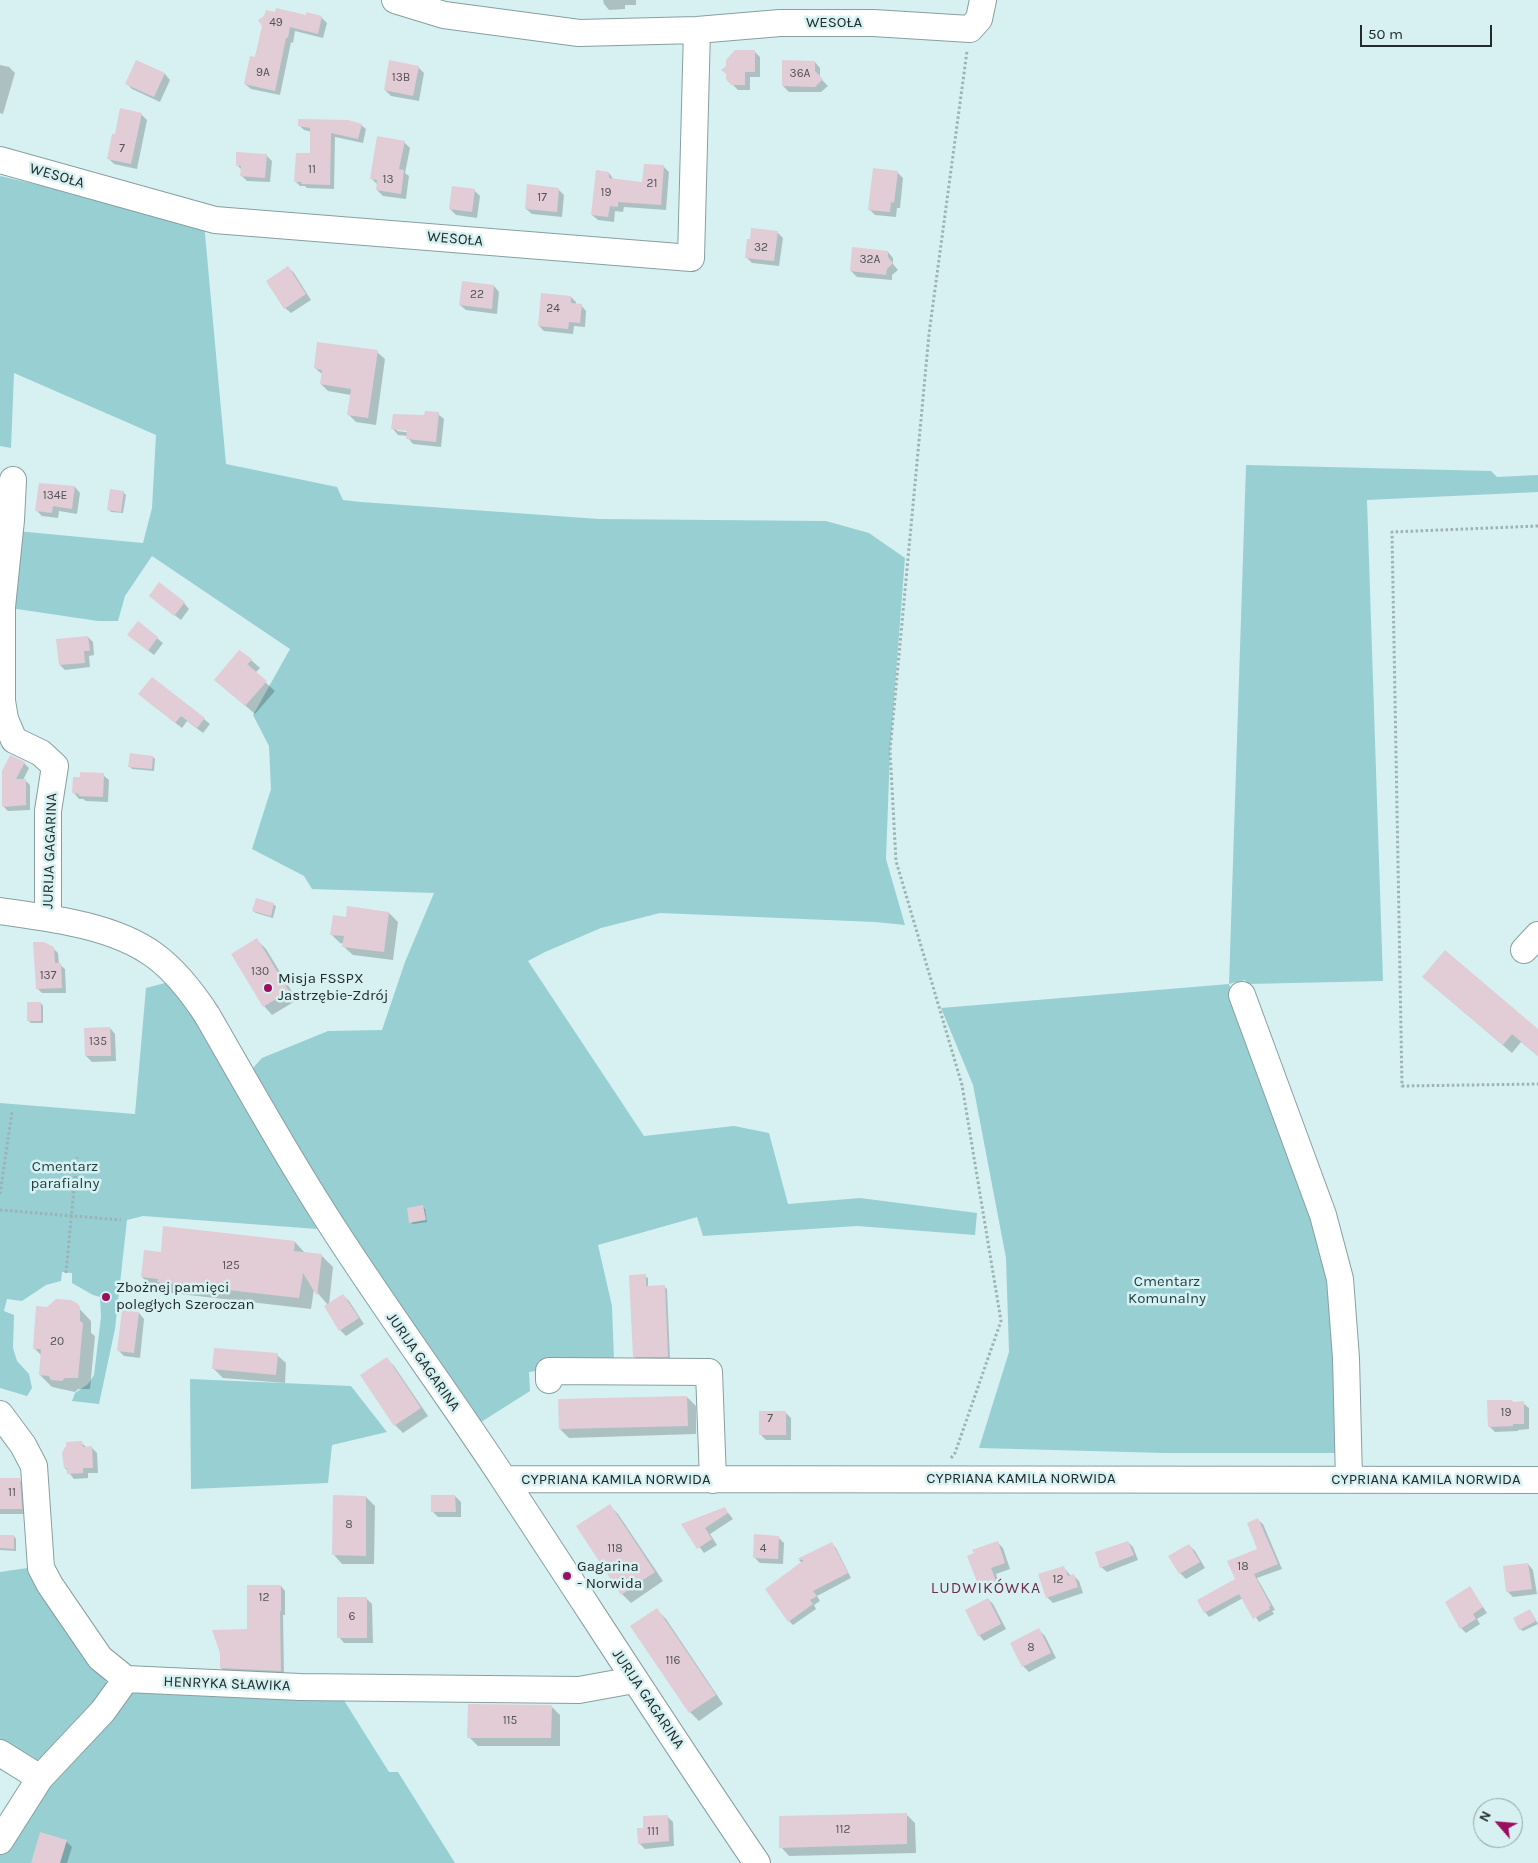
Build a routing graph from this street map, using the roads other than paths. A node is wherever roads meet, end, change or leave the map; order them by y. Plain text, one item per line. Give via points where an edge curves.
1 (395, 0) edge
2 (983, 0) edge
3 (445, 8) edge
4 (697, 30) junction
5 (0, 160) edge
6 (13, 480) dead end
7 (0, 911) edge
8 (48, 918) junction
9 (1242, 995) dead end
10 (549, 1380) dead end
11 (0, 1414) edge
12 (504, 1479) junction
13 (713, 1480) junction
14 (1349, 1480) junction
15 (1538, 1480) edge
16 (126, 1679) junction
17 (634, 1680) junction
18 (0, 1753) edge
19 (40, 1778) junction
20 (0, 1841) edge
21 (757, 1863) edge

1 - 3 street, WESOŁA
2 - 4 street, WESOŁA via 979,19 970,29 873,23 780,23
3 - 4 street, WESOŁA via 579,33
4 - 5 street, WESOŁA via 691,258 215,220
6 - 8 street, JURIJA GAGARINA via 2,607 2,701 4,719 14,740 41,753 55,766 48,811
7 - 8 street, JURIJA GAGARINA
8 - 12 street, JURIJA GAGARINA via 91,928 136,944 167,965 192,992 322,1210
9 - 14 street via 1323,1215 1340,1279
10 - 13 street via 549,1371 709,1372
11 - 16 street via 34,1466 41,1568 100,1658
12 - 13 street, CYPRIANA KAMILA NORWIDA
12 - 17 street, JURIJA GAGARINA
13 - 14 street, CYPRIANA KAMILA NORWIDA
14 - 15 street, CYPRIANA KAMILA NORWIDA
16 - 17 street, HENRYKA SŁAWIKA via 300,1687 579,1690
16 - 19 street via 103,1711
17 - 21 street, JURIJA GAGARINA
18 - 19 street
19 - 20 street

